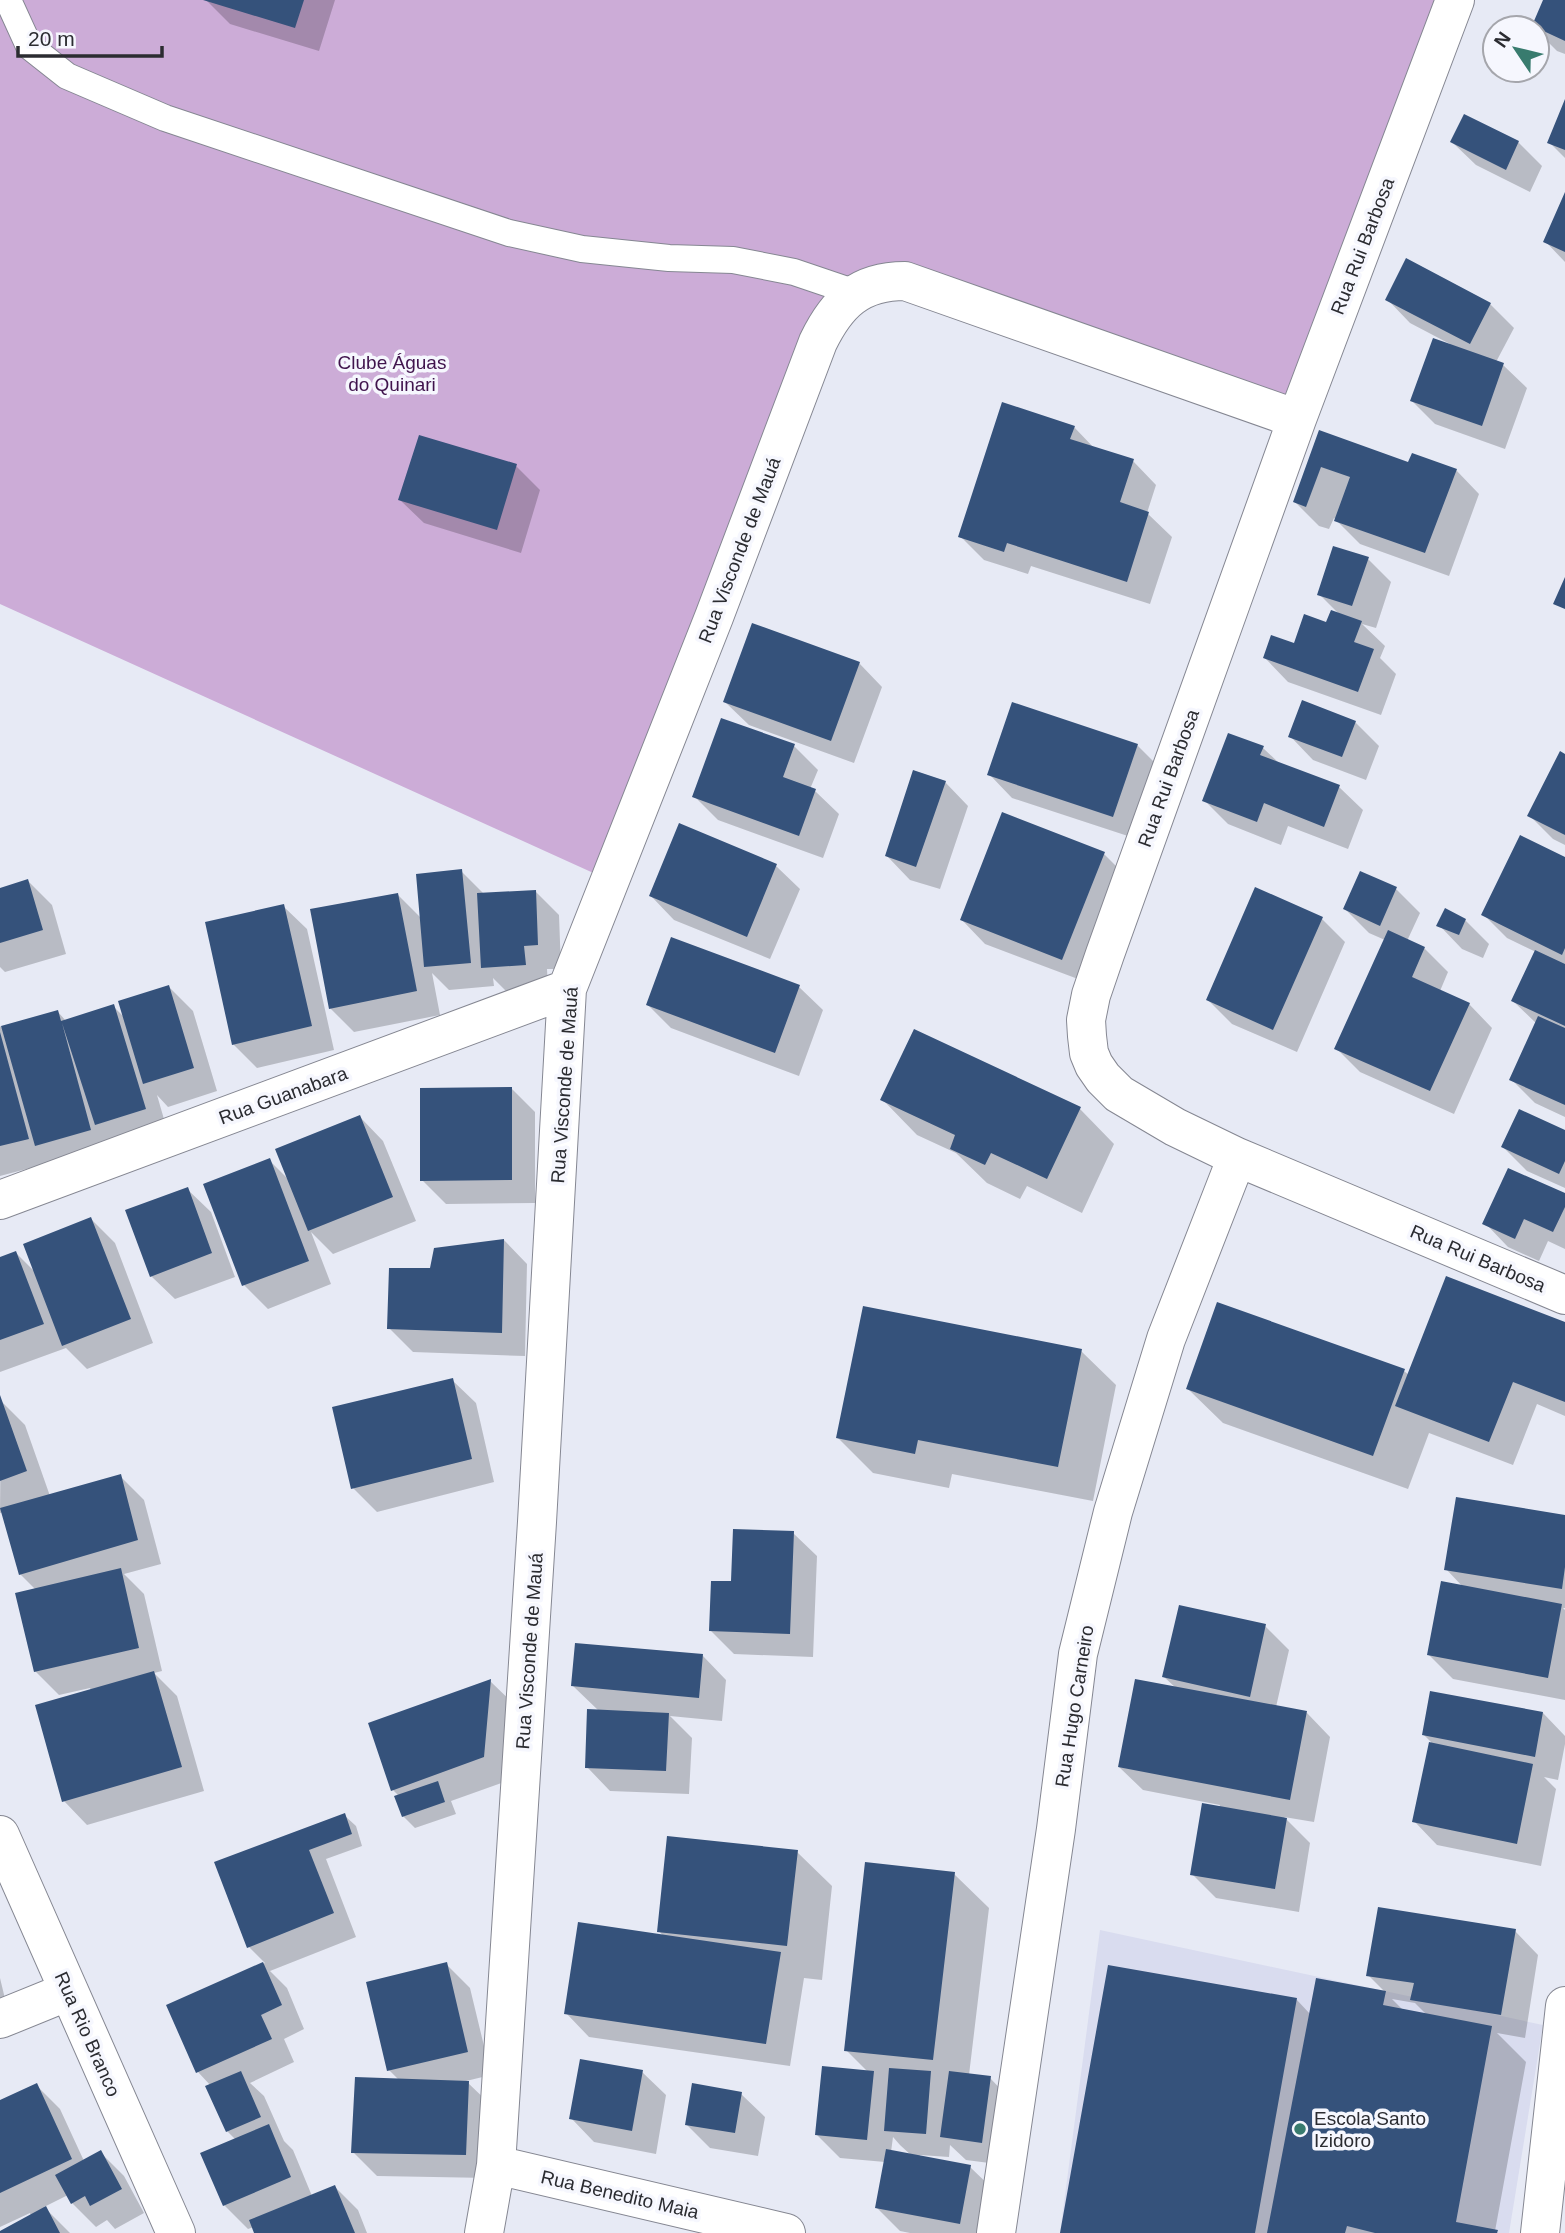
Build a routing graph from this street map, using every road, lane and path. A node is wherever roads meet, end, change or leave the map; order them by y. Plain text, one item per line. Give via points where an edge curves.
1 (8, 0) edge
2 (1455, 0) edge
3 (856, 293) junction
4 (1297, 419) junction
5 (567, 989) junction
6 (1237, 1157) junction
7 (0, 1200) edge
8 (1565, 1295) edge
9 (0, 1835) edge
10 (69, 1991) junction
11 (1565, 2006) edge
12 (0, 2019) edge
13 (496, 2165) junction
14 (176, 2233) edge
15 (484, 2233) edge
16 (786, 2233) edge
17 (996, 2233) edge
18 (1540, 2233) edge

1 - 3 lane via 29,46 67,76 165,118 509,233 582,249 733,260 794,272
2 - 4 street, Rua Rui Barbosa
3 - 4 street, Rua Visconde de Mauá via 871,285 905,281
3 - 5 street, Rua Visconde de Mauá via 839,306 810,361
4 - 6 street, Rua Rui Barbosa via 1105,954 1086,1020 1089,1054 1103,1079 1119,1094
5 - 7 street, Rua Guanabara
5 - 13 street, Rua Visconde de Mauá
6 - 8 street, Rua Rui Barbosa
6 - 17 street, Rua Hugo Carneiro via 1167,1339 1114,1512 1078,1654
9 - 10 street, Rua Rio Branco
10 - 12 street
10 - 14 street, Rua Rio Branco
11 - 18 street
13 - 15 street, Rua Visconde de Mauá
13 - 16 street, Rua Benedito Maia

